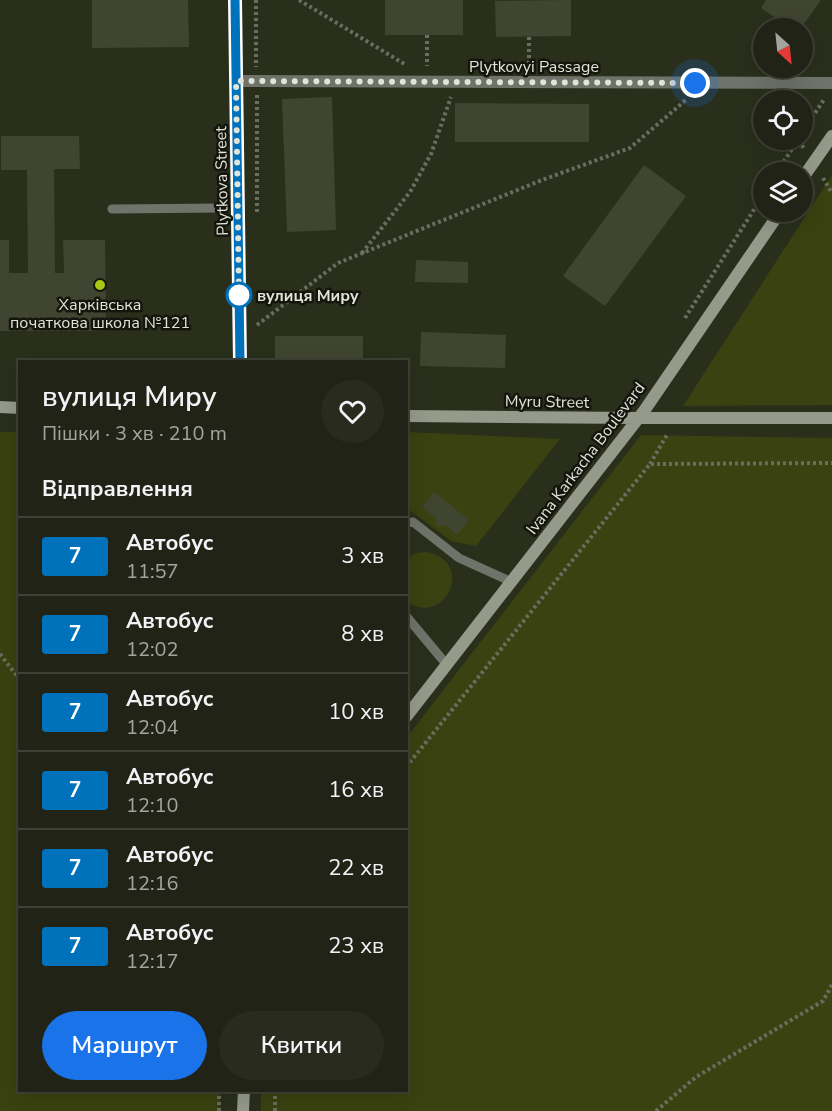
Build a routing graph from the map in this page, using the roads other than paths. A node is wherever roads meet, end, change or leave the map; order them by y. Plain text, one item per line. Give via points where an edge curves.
1 (235, 0) edge
2 (236, 81) junction
3 (830, 88) edge
4 (832, 136) edge
5 (813, 163) edge
6 (223, 208) dead end
7 (112, 209) dead end
8 (773, 222) edge
9 (240, 360) edge
10 (0, 407) edge
11 (18, 408) edge
12 (408, 416) edge
13 (638, 418) junction
14 (832, 418) edge
15 (408, 523) edge
16 (512, 582) junction
17 (408, 618) edge
18 (447, 665) junction
19 (408, 714) edge
20 (244, 1092) edge
21 (243, 1111) edge

1 - 2 street, Plytkova Street
2 - 3 street, Plytkovyi Passage via 706,83
2 - 9 street, Plytkova Street
4 - 5 street
6 - 7 lane
8 - 13 street, Ivana Karkacha Boulevard
10 - 11 street
12 - 13 street, Myru Street
13 - 14 street, Myru Street
13 - 16 street, Ivana Karkacha Boulevard
15 - 16 lane via 413,522 459,558
16 - 18 street, Ivana Karkacha Boulevard
17 - 18 lane
18 - 19 street, Ivana Karkacha Boulevard
20 - 21 street

